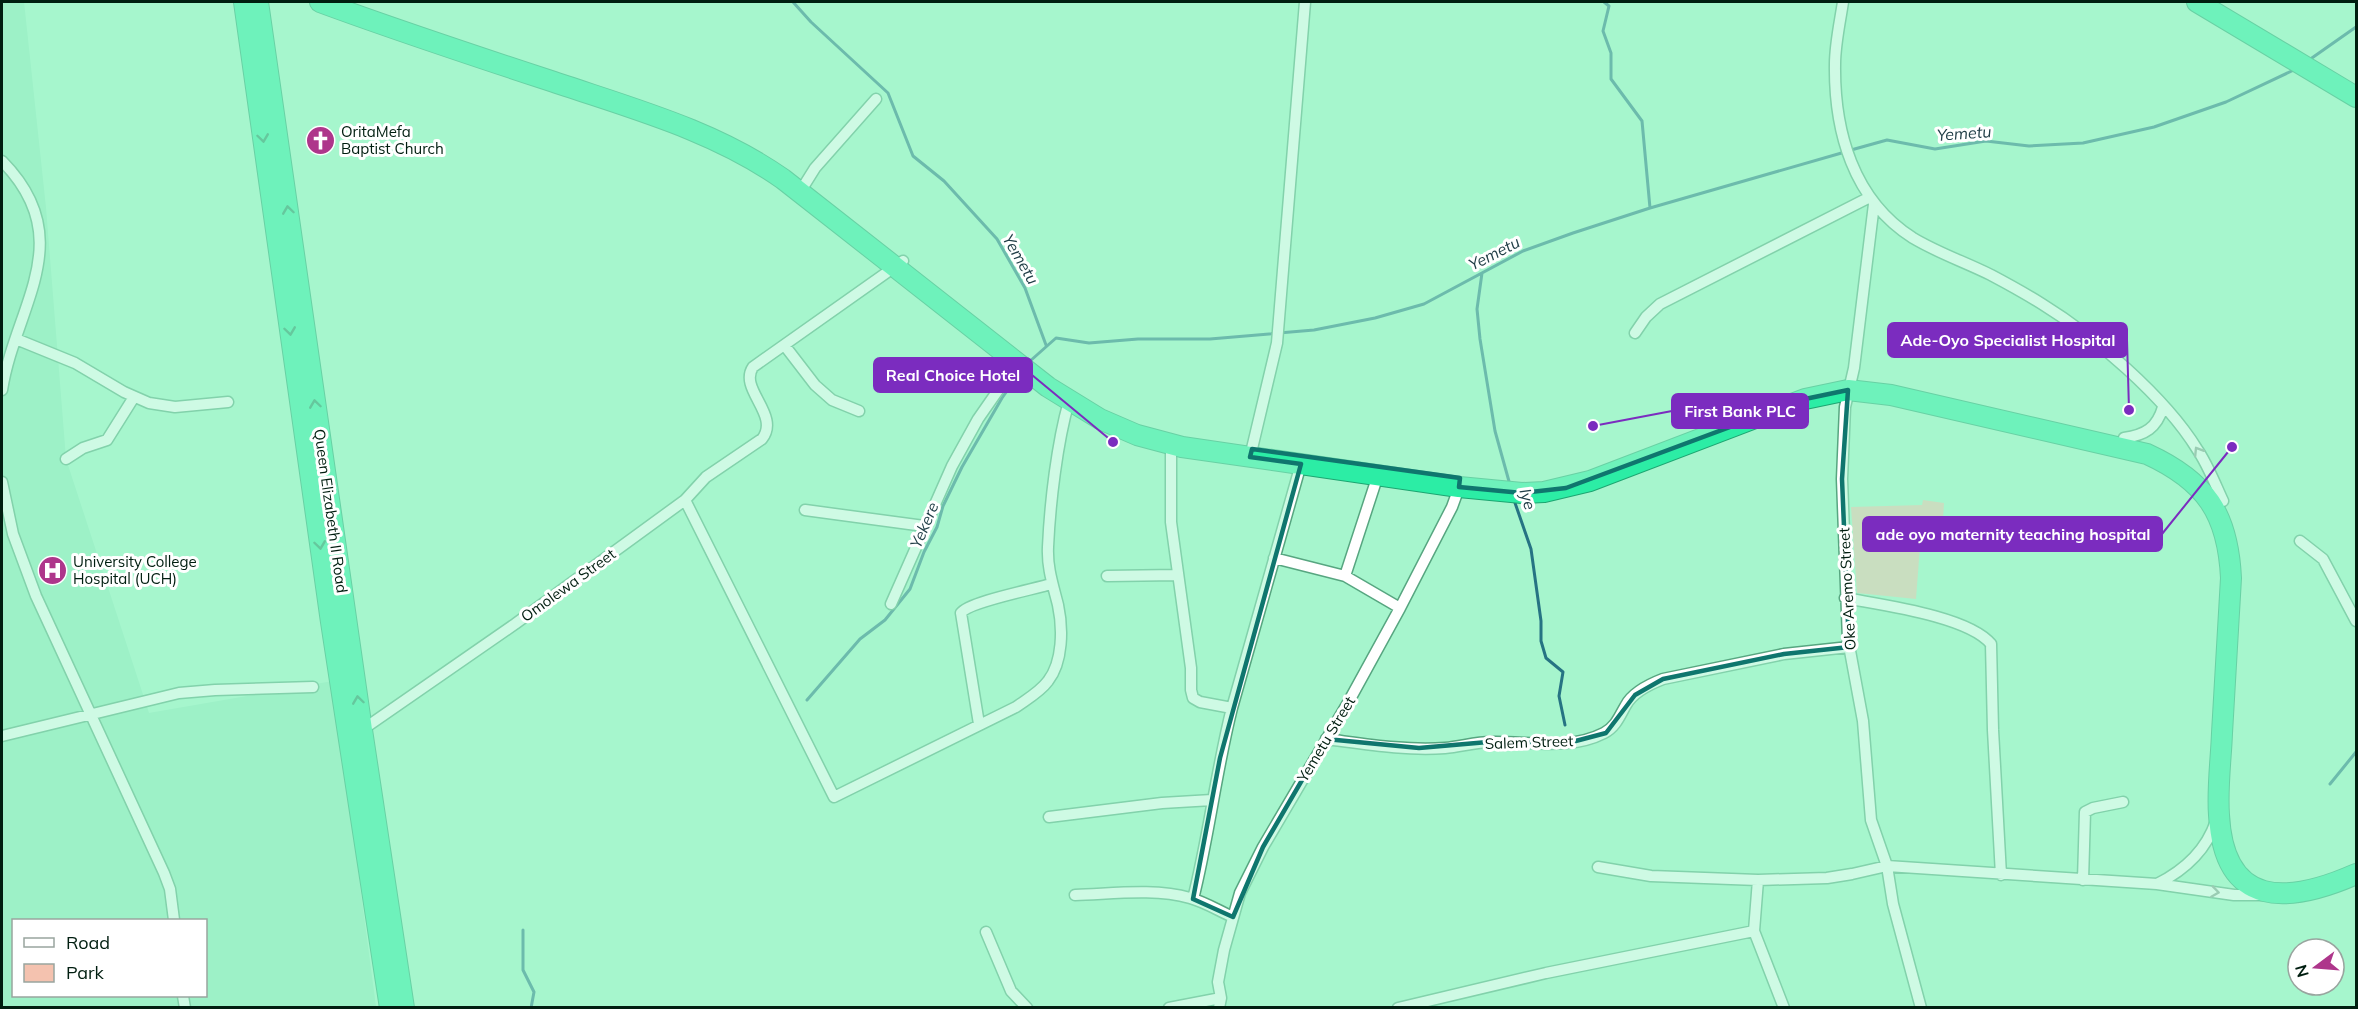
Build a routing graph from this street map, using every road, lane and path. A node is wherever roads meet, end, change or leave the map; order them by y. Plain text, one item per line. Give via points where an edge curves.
1 (320, 2) edge
2 (358, 2) edge
3 (1305, 2) edge
4 (1843, 2) edge
5 (2197, 2) edge
6 (2210, 2) edge
7 (252, 8) edge
8 (2229, 17) junction
9 (2321, 72) junction
10 (2356, 89) edge
11 (2356, 97) edge
12 (876, 99) dead end
13 (2, 161) edge
14 (802, 187) junction
15 (1872, 200) junction
16 (899, 264) junction
17 (1635, 333) dead end
18 (16, 339) junction
19 (785, 346) junction
20 (1025, 365) junction
21 (1849, 386) junction
22 (2, 390) edge
23 (134, 396) junction
24 (1070, 401) junction
25 (228, 402) dead end
26 (2163, 407) junction
27 (859, 411) dead end
28 (2124, 438) junction
29 (1171, 444) junction
30 (1251, 453) junction
31 (66, 459) dead end
32 (1301, 464) junction
33 (1378, 475) junction
34 (2, 482) edge
35 (1460, 482) junction
36 (685, 500) junction
37 (2223, 501) junction
38 (805, 510) dead end
39 (924, 526) junction
40 (2300, 541) dead end
41 (1274, 558) junction
42 (1177, 575) junction
43 (1107, 576) dead end
44 (1345, 576) junction
45 (1051, 584) junction
46 (1845, 598) junction
47 (891, 604) dead end
48 (1400, 608) junction
49 (338, 621) junction
50 (2356, 621) edge
51 (1849, 647) junction
52 (2230, 676) junction
53 (313, 687) dead end
54 (1232, 708) junction
55 (92, 715) junction
56 (979, 724) junction
57 (362, 730) junction
58 (2, 736) edge
59 (1326, 739) junction
60 (1212, 800) junction
61 (2123, 802) dead end
62 (2219, 814) junction
63 (1049, 817) dead end
64 (2356, 864) edge
65 (1887, 866) junction
66 (1598, 867) dead end
67 (2356, 874) edge
68 (2001, 875) junction
69 (1758, 880) junction
70 (2084, 880) junction
71 (2157, 884) junction
72 (2275, 894) junction
73 (1075, 895) dead end
74 (1193, 899) junction
75 (1233, 917) junction
76 (174, 919) edge
77 (1754, 931) junction
78 (987, 932) dead end
79 (1220, 1003) edge
80 (1410, 1006) edge
81 (390, 1008) edge
82 (404, 1008) edge
83 (1027, 1008) edge
84 (1169, 1008) edge
85 (1398, 1008) edge
86 (1784, 1008) edge
87 (1921, 1008) edge

1 - 14 highway via 714,138
2 - 14 highway via 714,126 760,150
3 - 30 street via 1277,343
4 - 15 street via 1834,63 1836,110 1848,159
5 - 8 highway
6 - 8 highway
7 - 49 highway, Queen Elizabeth II Road
8 - 9 highway
9 - 10 highway
9 - 11 highway
12 - 14 street
13 - 18 street via 26,194 39,233 38,273
14 - 16 highway
15 - 17 street via 1660,303
15 - 21 street, Oke Aremo Street
15 - 26 street via 1912,237 1990,274 2087,334
16 - 19 street
16 - 20 highway
18 - 22 street
18 - 23 street via 75,363
19 - 27 street via 832,400
19 - 36 street, Omolewa Street via 749,373 768,432 706,477
20 - 24 highway
20 - 30 highway via 1087,403 1137,427
20 - 39 street via 978,419
21 - 28 highway via 1882,384
21 - 35 highway via 1798,392 1560,481
21 - 46 street, Oke Aremo Street via 1842,479
21 - 52 highway via 2147,454 2189,478 2205,493 2219,516 2230,555
23 - 25 street via 175,407
23 - 31 street via 106,440
24 - 29 highway via 1128,431
24 - 45 street via 1060,437 1048,547
26 - 28 street via 2149,431
37 -> 26 street via 2196,447
28 - 37 highway via 2174,456 2195,469
29 - 30 highway
29 - 42 street via 1171,522
30 - 32 highway
30 - 35 highway
32 - 33 highway
32 - 41 street
33 - 35 highway
33 - 44 street
34 - 55 street via 14,534 36,596
35 - 48 street, Yemetu Street via 1452,507
36 - 56 street via 834,797
36 - 57 street, Omolewa Street
37 - 52 highway via 2231,516 2240,557
38 - 39 street
39 - 47 street
40 - 50 street via 2323,560
41 - 44 street
41 - 54 street
42 - 43 street
42 - 54 street via 1193,698
44 - 48 street
45 - 56 street via 1061,625 1054,671 1033,696
45 - 56 street via 978,603 961,613
46 - 51 street, Oke Aremo Street
46 - 68 street via 1916,611 1968,628 1991,644
48 - 59 street, Yemetu Street
57 -> 49 highway, Queen Elizabeth II Road
49 - 81 highway, Queen Elizabeth II Road
51 - 59 street, Salem Street via 1784,654 1663,679 1648,685 1626,703 1621,717 1606,733 1568,743 1488,742 1419,748
51 - 65 street, Oke Aremo Street via 1863,721 1871,820
52 - 62 highway
52 - 64 highway via 2229,809 2243,862 2253,873 2281,883 2317,879
53 - 55 street via 179,693
54 - 60 street
55 - 58 street
55 - 76 street via 165,873
57 - 82 highway, Queen Elizabeth II Road
59 - 75 street, Yemetu Street via 1263,847 1240,893
60 - 63 street
60 - 74 street
61 - 70 street via 2085,812
62 - 71 street via 2201,851
62 - 72 highway via 2226,853 2234,868 2251,885
65 - 68 street
65 - 69 street via 1827,878
65 - 87 street, Oke Aremo Street
66 - 69 street via 1651,876
67 - 72 highway via 2315,890
68 - 70 street
69 - 77 street
70 - 71 street
71 -> 72 street via 2235,895
73 - 74 street via 1151,893
74 - 75 street
75 - 79 street, Yemetu Street via 1218,982
77 - 80 street via 1546,973
77 - 86 street
78 - 83 street via 1011,991
79 - 84 street
80 - 85 street

